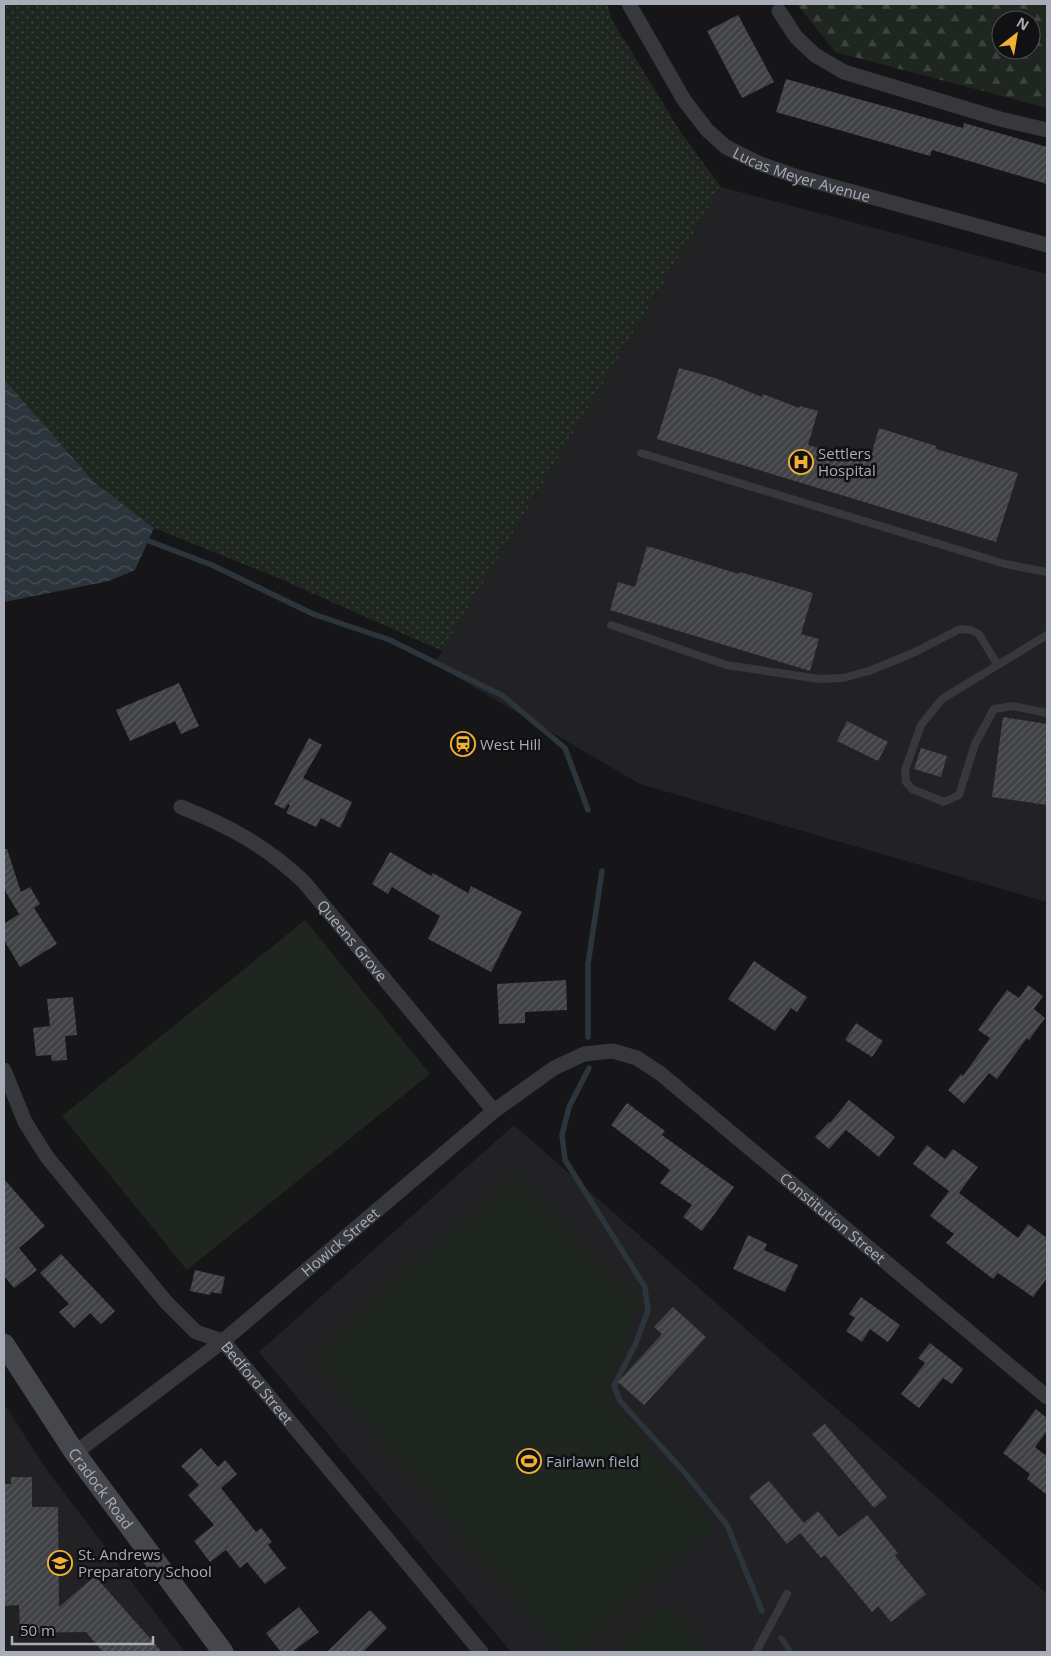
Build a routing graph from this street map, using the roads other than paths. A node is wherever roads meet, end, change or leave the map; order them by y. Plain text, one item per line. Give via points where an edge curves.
1 (630, 4) edge
2 (778, 11) dead end
3 (1047, 130) edge
4 (1047, 245) edge
5 (641, 453) dead end
6 (1047, 572) edge
7 (610, 625) dead end
8 (1047, 635) edge
9 (997, 664) junction
10 (1047, 713) edge
11 (181, 807) dead end
12 (612, 1051) joint
13 (4, 1070) edge
14 (494, 1111) junction
15 (223, 1340) junction
16 (4, 1344) edge
17 (1047, 1397) edge
18 (75, 1453) junction
19 (787, 1594) dead end
20 (223, 1652) edge
21 (481, 1652) edge
22 (756, 1652) edge

1 - 4 street, Lucas Meyer Avenue via 684,100 726,147 798,177
2 - 3 street via 796,37 815,55 844,72
5 - 6 lane via 1005,564
7 - 9 lane via 726,666 820,679 843,678 868,671 960,629 979,634
8 - 9 lane
9 - 10 lane via 942,699 929,712 904,770 906,782 912,789 944,802 959,795 975,744 994,708 1013,706
11 - 14 street, Queens Grove via 221,823 261,847 304,882
12 - 14 street, Howick Street via 584,1054 554,1068
12 - 17 street, Constitution Street via 637,1058 661,1074
13 - 15 street, Bedford Street via 25,1122 46,1156 166,1302 196,1332
14 - 15 street, Howick Street
15 - 18 street, Howick Street
15 - 21 street, Bedford Street
16 - 18 main road, Cradock Road
18 - 20 main road, Cradock Road
19 - 22 lane

